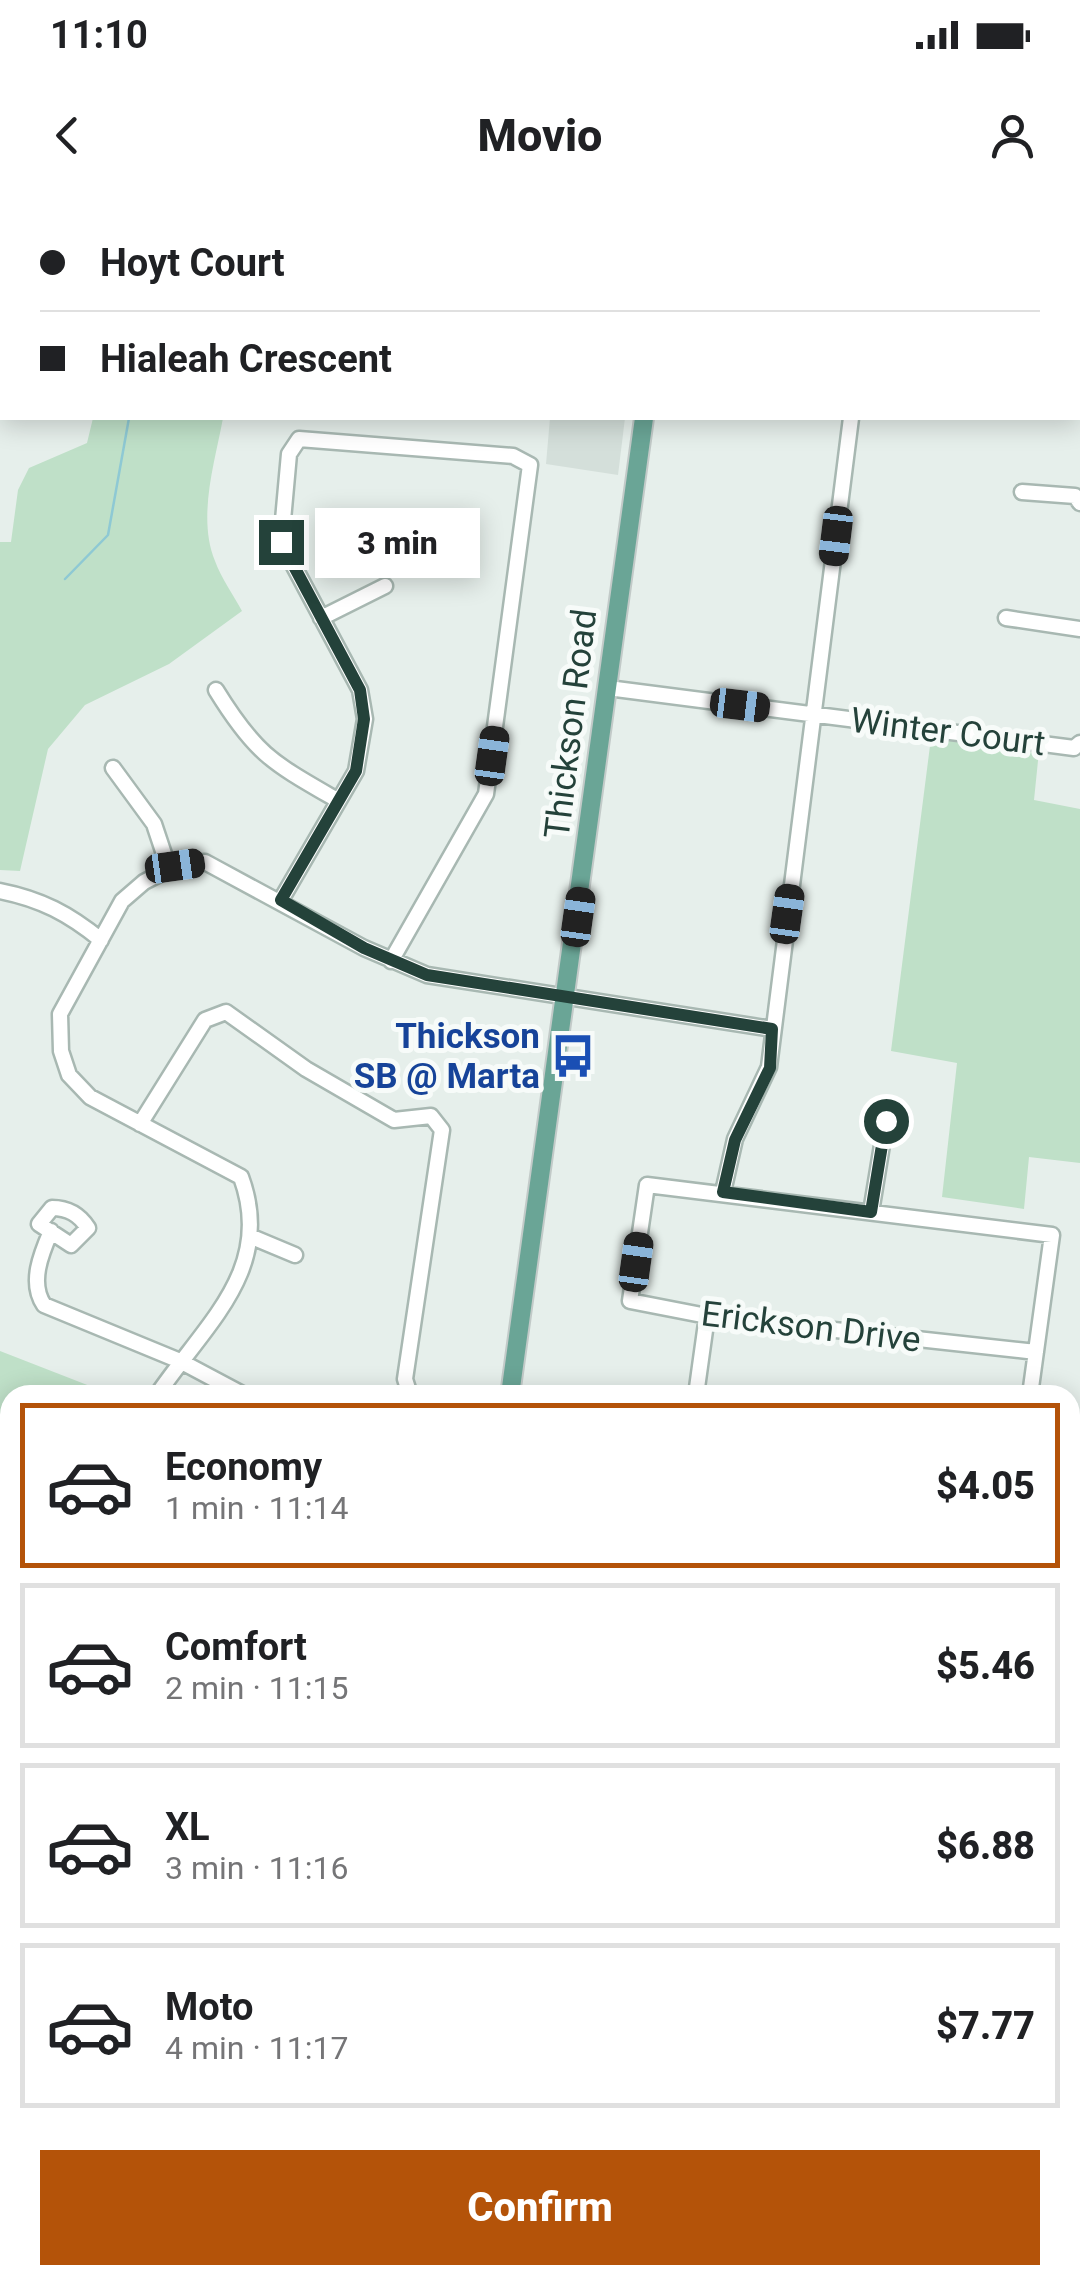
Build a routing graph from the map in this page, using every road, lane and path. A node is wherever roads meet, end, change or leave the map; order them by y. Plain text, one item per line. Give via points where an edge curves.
1 (644, 420) edge
2 (851, 420) edge
3 (1022, 492) dead end
4 (1080, 503) edge
5 (385, 586) dead end
6 (320, 618) junction
7 (1006, 618) dead end
8 (1080, 629) edge
9 (608, 688) junction
10 (216, 690) dead end
11 (814, 715) junction
12 (1080, 742) edge
13 (112, 768) dead end
14 (337, 800) junction
15 (169, 870) junction
16 (0, 891) edge
17 (281, 900) junction
18 (101, 940) junction
19 (391, 961) junction
20 (568, 998) junction
21 (772, 1029) junction
22 (886, 1121) dead end
23 (140, 1124) junction
24 (723, 1192) junction
25 (871, 1212) junction
26 (51, 1231) dead end
27 (252, 1237) junction
28 (295, 1255) dead end
29 (707, 1316) junction
30 (1036, 1352) junction
31 (180, 1362) junction
32 (164, 1385) edge
33 (225, 1385) edge
34 (407, 1385) edge
35 (511, 1385) edge
36 (697, 1385) edge
37 (1031, 1385) edge

1 - 9 main road, Thickson Road
2 - 11 street
3 - 4 street via 1075,496
5 - 6 street
6 - 14 street via 360,690 364,719 356,771
6 - 19 street via 281,542 289,454 299,439 513,456 530,465 486,794
7 - 8 street
9 - 11 street, Winter Court
9 - 20 main road, Thickson Road
10 - 14 street via 268,761
11 - 12 street, Winter Court via 1074,748
11 - 21 street
13 - 15 street via 154,824
14 - 17 street
15 - 17 street via 205,862
15 - 18 street via 122,902
16 - 18 street via 41,900
17 - 19 street
18 - 23 street via 60,1014 61,1051 70,1076 90,1097
19 - 20 street via 427,975
20 - 21 street
20 - 35 main road, Thickson Road
21 - 24 street via 770,1068 735,1140
22 - 25 street
23 - 27 street via 241,1177
23 - 34 street via 205,1020 226,1012 394,1120 438,1120 442,1130
24 - 25 street, Erickson Drive
24 - 29 street, Erickson Drive via 647,1184 630,1301
25 - 30 street, Erickson Drive via 1052,1236
26 - 31 street via 38,1260 44,1305
27 - 28 street
27 - 31 street via 229,1294
29 - 30 street, Erickson Drive
29 - 36 street
30 - 37 street, Erickson Drive
31 - 32 street
31 - 33 street

